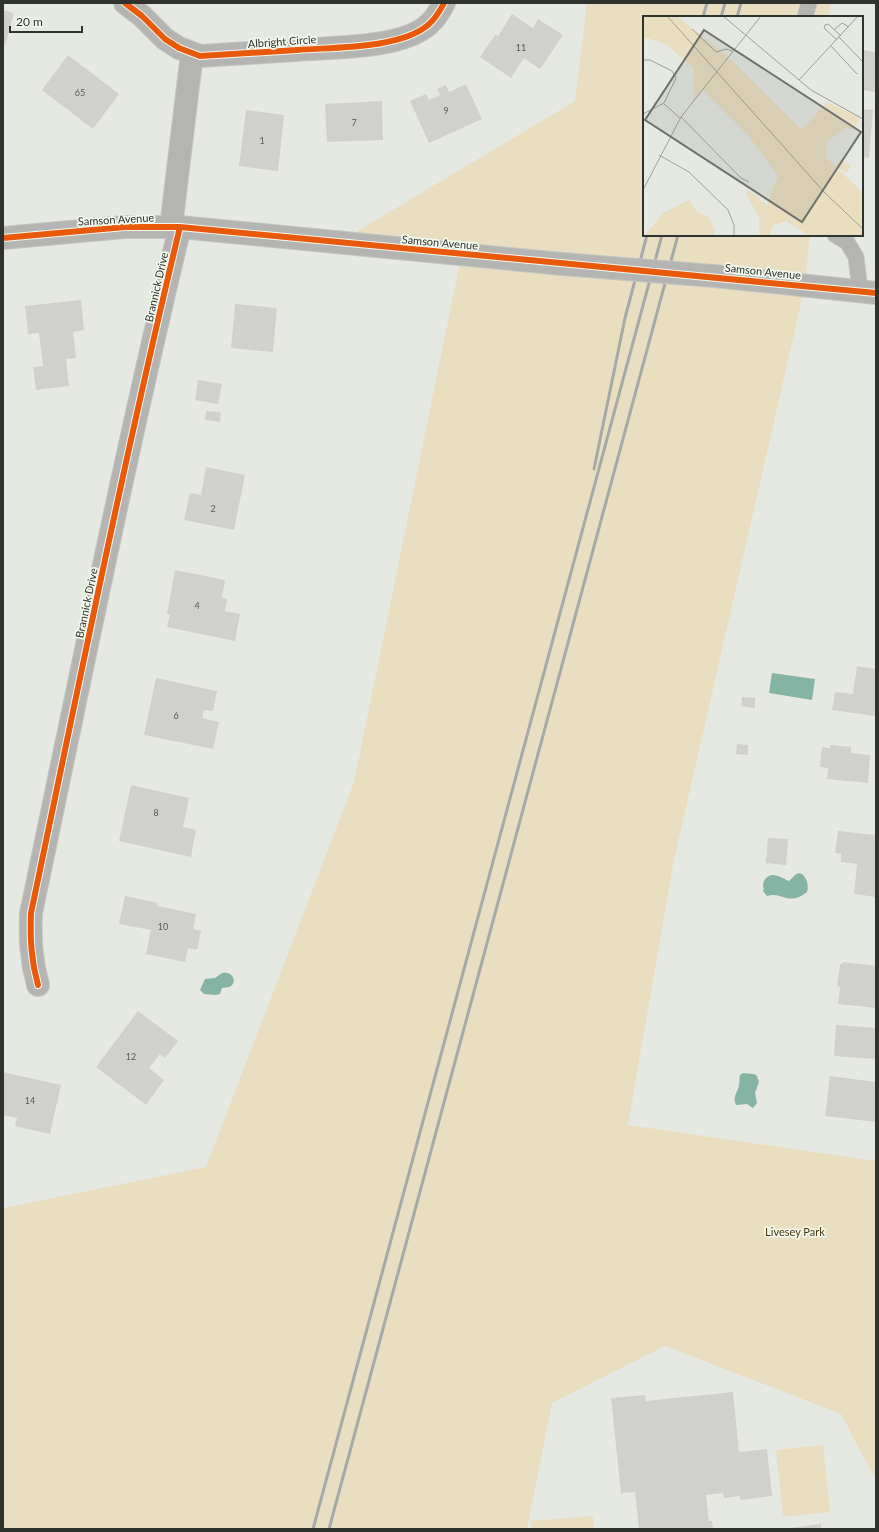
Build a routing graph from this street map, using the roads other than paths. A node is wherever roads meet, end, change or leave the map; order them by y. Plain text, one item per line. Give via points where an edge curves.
1 (125, 3) edge
2 (444, 3) edge
3 (809, 3) edge
4 (805, 16) edge
5 (192, 53) junction
6 (176, 227) junction
7 (837, 236) edge
8 (3, 238) edge
9 (868, 292) edge
10 (38, 985) dead end

1 - 5 street, Albright Circle via 165,39
2 - 5 street, Albright Circle via 428,25 398,39 366,45 200,56
3 - 4 lane
5 - 6 street
6 - 8 street, Samson Avenue via 125,227
6 - 9 street, Samson Avenue, bridge
6 - 10 street, Brannick Drive via 31,913 33,967
7 - 9 lane via 847,242 856,257

